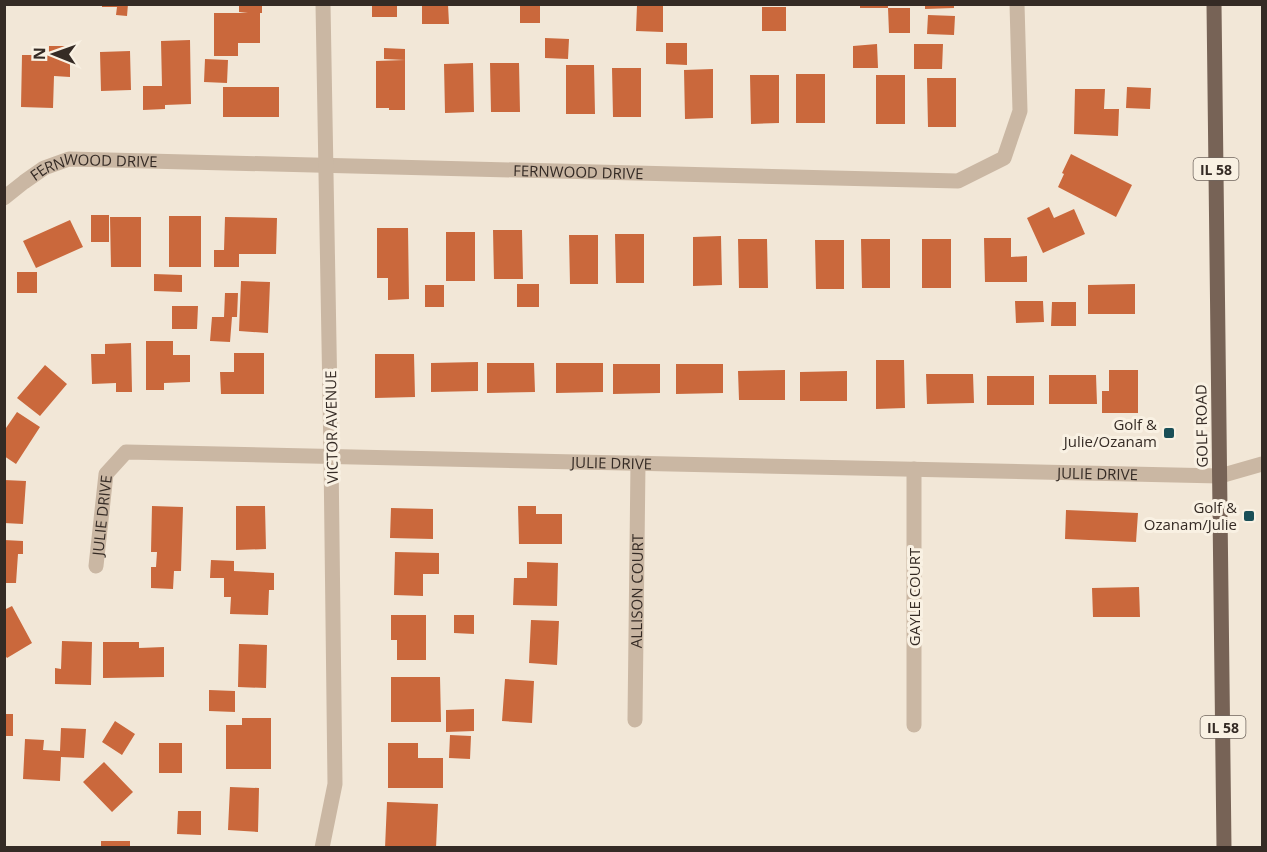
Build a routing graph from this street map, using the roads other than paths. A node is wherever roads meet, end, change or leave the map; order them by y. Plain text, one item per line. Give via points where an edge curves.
1 (323, 4) edge
2 (1017, 4) edge
3 (1214, 4) edge
4 (326, 165) junction
5 (4, 198) edge
6 (331, 456) junction
7 (638, 463) junction
8 (1263, 464) edge
9 (914, 469) junction
10 (1220, 476) junction
11 (96, 566) dead end
12 (635, 720) dead end
13 (914, 725) dead end
14 (322, 848) edge
15 (1224, 848) edge

1 - 4 street, VICTOR AVENUE
2 - 4 street, FERNWOOD DRIVE via 1020,111 1004,158 958,181
3 - 10 main road, GOLF ROAD / IL 58
4 - 5 street, FERNWOOD DRIVE via 69,159 45,168
4 - 6 street, VICTOR AVENUE
6 - 7 street, JULIE DRIVE
6 - 11 street, JULIE DRIVE via 126,452 106,474
6 - 14 street, VICTOR AVENUE via 335,784
7 - 9 street, JULIE DRIVE
7 - 12 street, ALLISON COURT
8 - 10 street, JULIE DRIVE
9 - 10 street, JULIE DRIVE
9 - 13 street, GAYLE COURT
10 - 15 main road, GOLF ROAD / IL 58

